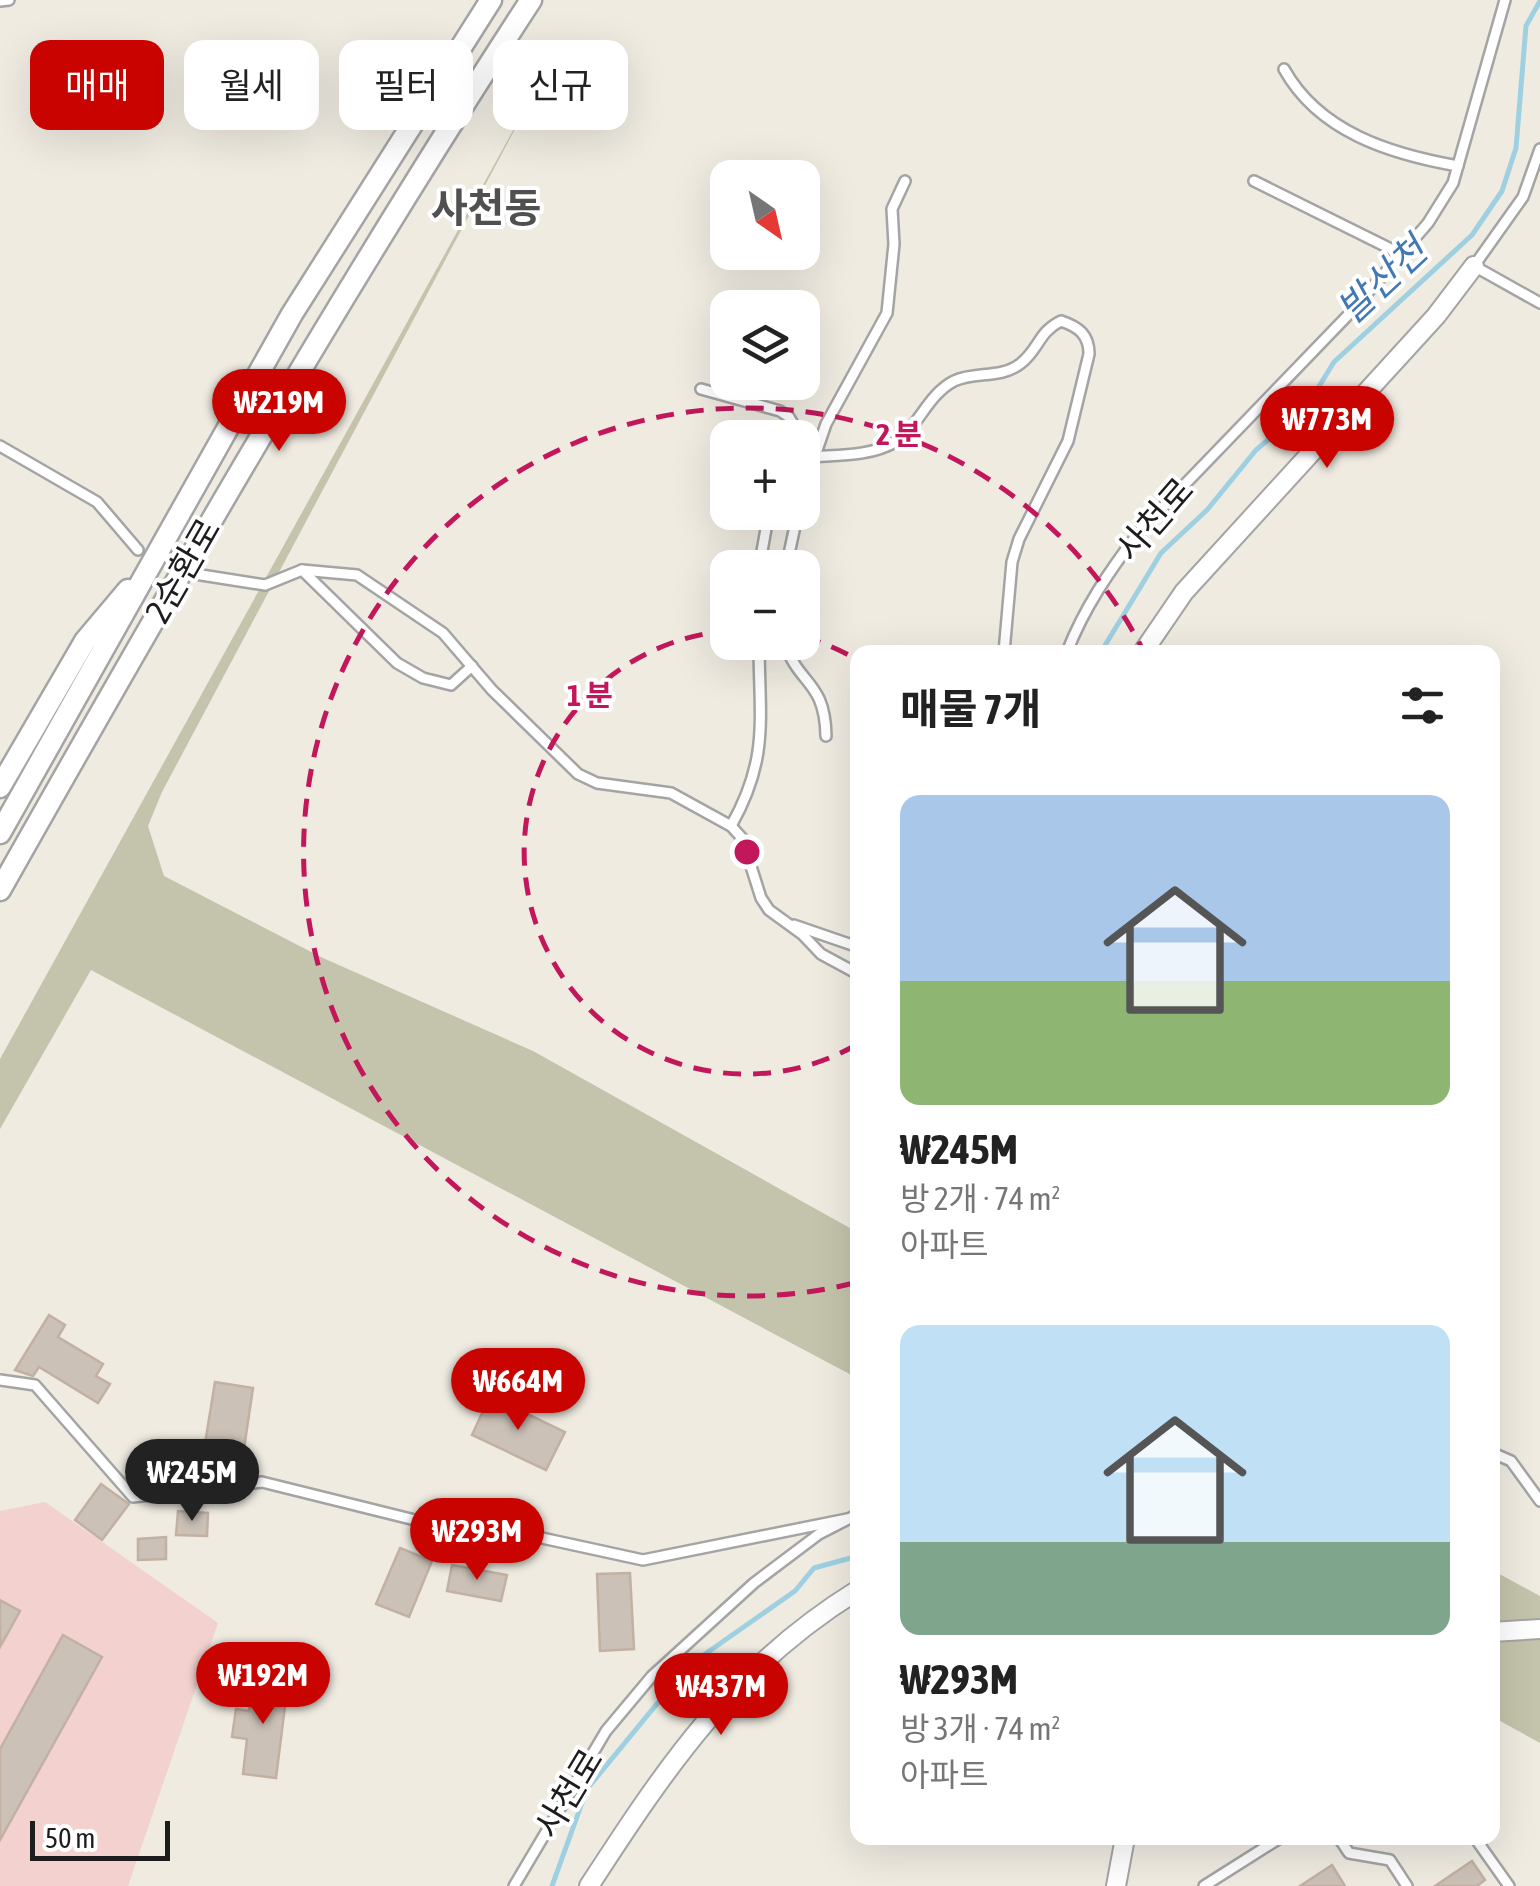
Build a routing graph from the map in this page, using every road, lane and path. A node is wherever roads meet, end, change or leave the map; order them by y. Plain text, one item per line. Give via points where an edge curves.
1 (9, 0) edge
2 (490, 0) edge
3 (531, 0) edge
4 (1505, 0) edge
5 (0, 1) edge
6 (1284, 69) dead end
7 (1540, 149) edge
8 (1458, 166) junction
9 (905, 181) dead end
10 (1254, 181) dead end
11 (1401, 254) junction
12 (1474, 266) junction
13 (1540, 304) edge
14 (701, 389) dead end
15 (791, 420) edge
16 (820, 438) edge
17 (0, 446) edge
18 (820, 456) edge
19 (148, 552) junction
20 (302, 570) junction
21 (195, 574) dead end
22 (1005, 645) edge
23 (1070, 645) edge
24 (1149, 645) edge
25 (758, 660) edge
26 (790, 660) edge
27 (472, 666) junction
28 (826, 736) dead end
29 (0, 787) edge
30 (731, 826) junction
31 (0, 833) edge
32 (0, 890) edge
33 (785, 922) junction
34 (850, 944) edge
35 (850, 970) edge
36 (0, 1380) edge
37 (1500, 1457) edge
38 (1540, 1501) edge
39 (850, 1517) edge
40 (850, 1518) edge
41 (850, 1595) edge
42 (1540, 1628) edge
43 (1500, 1631) edge
44 (1124, 1845) edge
45 (1269, 1845) edge
46 (1344, 1845) edge
47 (1480, 1845) edge
48 (514, 1886) edge
49 (589, 1886) edge
50 (1116, 1886) edge
51 (1204, 1886) edge
52 (1407, 1886) edge
53 (1508, 1886) edge

1 - 5 lane
2 - 19 street, 2순환로
3 - 32 street, 2순환로 via 325,327
4 - 8 lane, 사천로
6 - 8 lane via 1310,107 1332,123 1422,160
7 - 12 lane via 1523,197
8 - 11 lane, 사천로 via 1428,223
9 - 16 lane via 892,209 887,313
10 - 11 lane
11 - 23 lane, 사천로 via 1139,532 1111,568
12 - 13 lane
12 - 24 street via 1184,592
14 - 15 lane
17 - 19 lane via 97,502
18 - 22 lane via 898,441 940,390 958,379 996,376 1020,364 1046,328 1062,321 1076,326 1089,354 1075,420 1019,539
19 - 29 street via 86,641
19 - 31 street, 2순환로
20 - 21 lane via 265,585
20 - 27 lane via 357,575 443,633
20 - 27 lane via 397,663 451,684
25 - 30 lane via 758,761
26 - 28 lane via 818,692
27 - 30 lane via 578,774 671,793
30 - 33 lane via 742,838 761,898
33 - 34 lane
33 - 35 lane via 820,954
36 - 39 lane via 36,1385 133,1497 262,1482 415,1520 643,1560
37 - 38 lane
40 - 48 lane, 사천로 via 754,1583 652,1676 606,1731
41 - 49 street via 754,1668 711,1712
42 - 43 street
44 - 50 street
45 - 51 lane
46 - 52 lane via 1350,1853 1390,1860
47 - 53 lane

